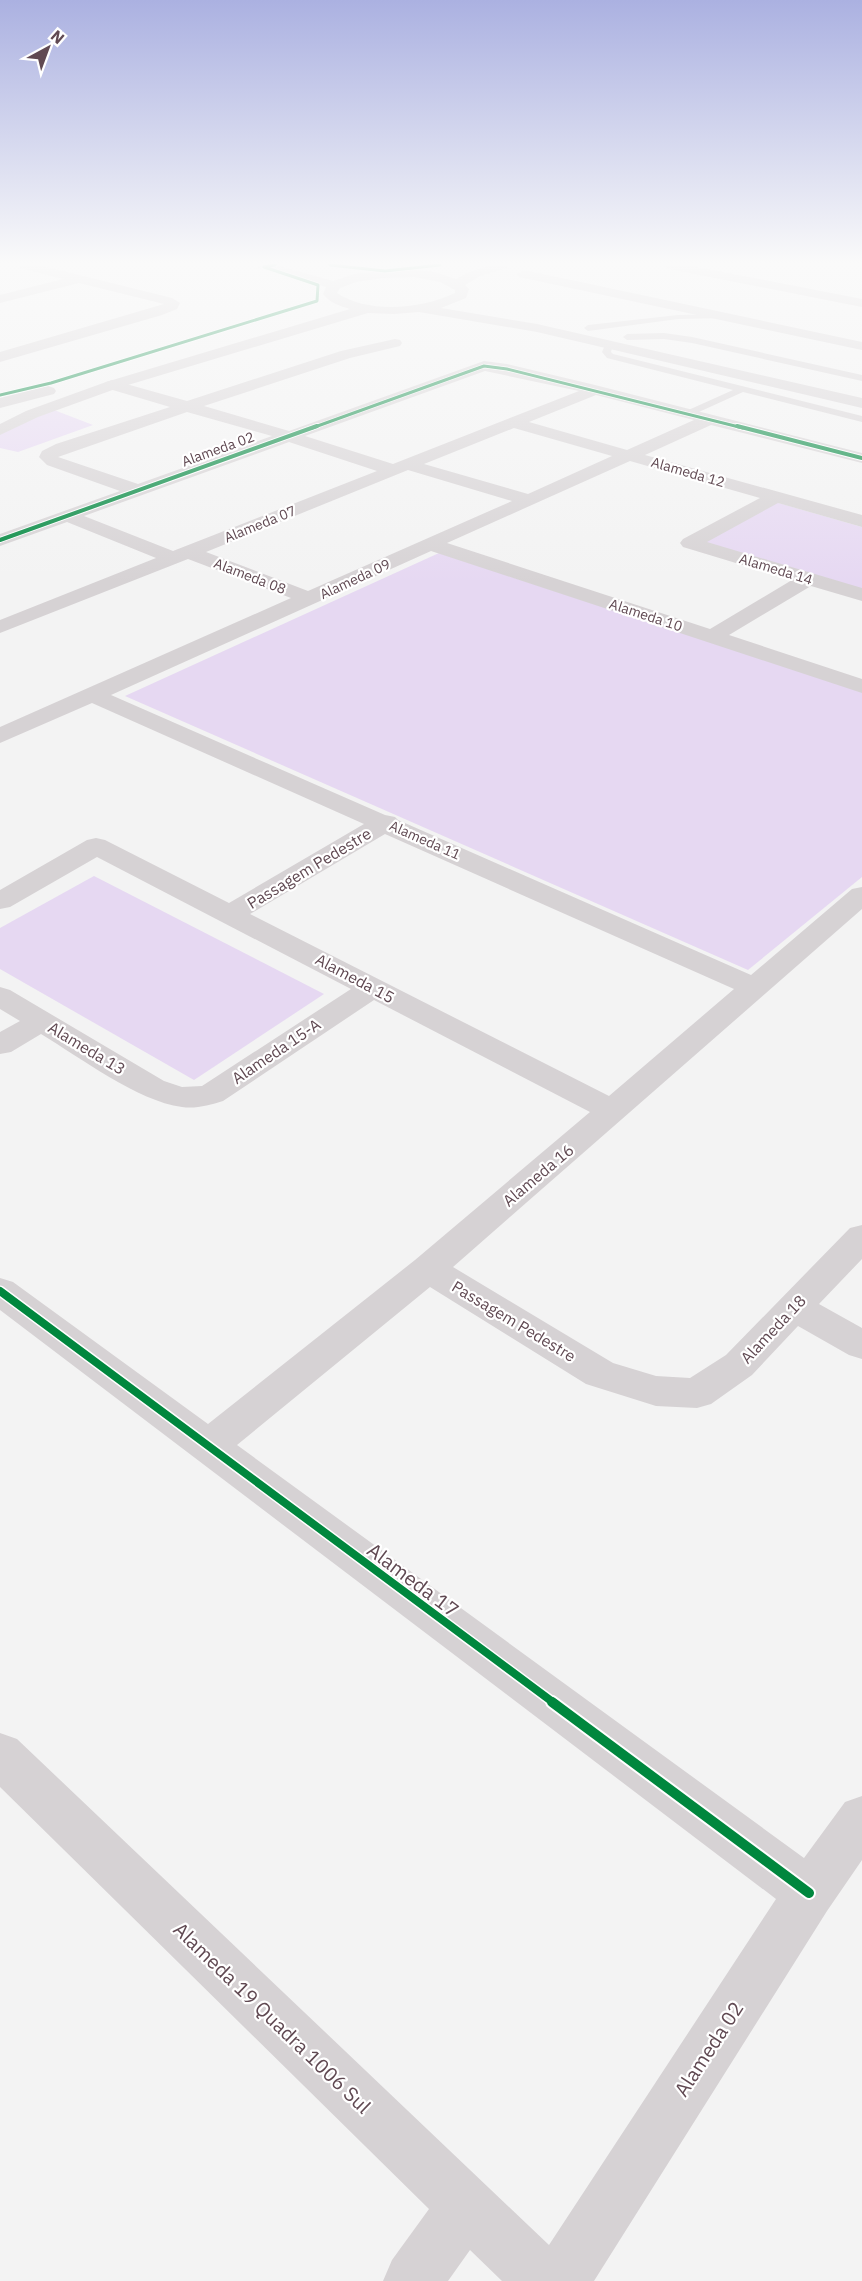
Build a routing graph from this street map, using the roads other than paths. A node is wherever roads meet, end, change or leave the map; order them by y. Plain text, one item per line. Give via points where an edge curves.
1 (109, 371) edge
2 (157, 371) edge
3 (293, 371) edge
4 (469, 371) edge
5 (517, 371) edge
6 (669, 371) edge
7 (723, 371) edge
8 (775, 371) edge
9 (814, 371) edge
10 (831, 371) edge
11 (799, 377) junction
12 (862, 378) edge
13 (777, 384) junction
14 (112, 385) junction
15 (595, 390) junction
16 (740, 390) junction
17 (862, 391) edge
18 (756, 394) junction
19 (829, 396) junction
20 (0, 403) edge
21 (862, 403) edge
22 (807, 406) junction
23 (186, 407) junction
24 (687, 414) junction
25 (862, 419) edge
26 (710, 420) junction
27 (516, 422) junction
28 (0, 430) edge
29 (289, 436) junction
30 (630, 456) junction
31 (862, 458) edge
32 (399, 467) junction
33 (139, 491) junction
34 (776, 497) junction
35 (530, 500) junction
36 (68, 516) junction
37 (862, 520) edge
38 (0, 540) edge
39 (430, 544) junction
40 (181, 555) junction
41 (809, 579) junction
42 (862, 595) edge
43 (311, 599) junction
44 (6, 619) edge
45 (711, 637) junction
46 (862, 686) edge
47 (93, 694) junction
48 (0, 736) edge
49 (386, 822) junction
50 (862, 895) edge
51 (0, 901) edge
52 (232, 913) junction
53 (372, 988) junction
54 (756, 988) junction
55 (0, 996) edge
56 (42, 1021) junction
57 (0, 1045) edge
58 (175, 1097) joint
59 (613, 1111) junction
60 (862, 1237) edge
61 (428, 1269) junction
62 (0, 1291) edge
63 (794, 1307) junction
64 (862, 1345) edge
65 (600, 1374) joint
66 (207, 1447) junction
67 (0, 1755) edge
68 (862, 1819) edge
69 (809, 1893) junction
70 (466, 2206) junction
71 (412, 2281) edge
72 (544, 2281) edge
73 (560, 2281) edge

1 - 20 street
2 - 14 street
3 - 23 street
4 - 29 street, Alameda 02
5 - 15 street, Alameda 02
6 - 16 lane
7 - 13 street
8 - 11 street
9 - 11 lane
10 - 12 lane
11 - 17 street
13 - 18 lane
13 - 19 street
14 - 23 street
14 - 28 street
15 - 24 street, Alameda 02
15 - 27 street
16 - 18 lane
16 - 24 lane
18 - 22 lane
19 - 21 street
19 - 22 lane
22 - 25 lane
23 - 29 street
23 - 33 street via 53,452 48,458
24 - 26 street, Alameda 02
26 - 30 street, Alameda 09
26 - 31 street, Alameda 02
27 - 30 street, Alameda 12
27 - 32 street, Alameda 07
29 - 32 street
29 - 33 street, Alameda 02
30 - 34 street, Alameda 12
30 - 35 street, Alameda 09
32 - 35 street
32 - 40 street, Alameda 07
33 - 36 street, Alameda 02
34 - 37 street, Alameda 12
34 - 41 street, Alameda 14 via 690,543
35 - 39 street, Alameda 09
36 - 38 street, Alameda 02
36 - 40 street
39 - 43 street, Alameda 09
39 - 45 street, Alameda 10
40 - 43 street, Alameda 08
40 - 44 street, Alameda 07
41 - 42 street, Alameda 14
41 - 45 street
43 - 47 street, Alameda 09
45 - 46 street, Alameda 10
47 - 48 street, Alameda 09
47 - 49 street, Alameda 11
49 - 52 street, Passagem Pedestre
49 - 54 street, Alameda 11
50 - 54 street, Alameda 16
51 - 52 street, Alameda 15 via 96,846
52 - 53 street, Alameda 15
53 - 58 street, Alameda 15-A via 213,1094 192,1099
53 - 59 street, Alameda 15
54 - 59 street, Alameda 16
55 - 56 street, Alameda 13
56 - 57 street
56 - 58 street, Alameda 13 via 153,1088
59 - 61 street, Alameda 16
60 - 63 street, Alameda 18
61 - 65 street, Passagem Pedestre
61 - 66 street, Alameda 16
62 - 66 street, Alameda 17
63 - 64 street
63 - 65 street, Alameda 18 via 739,1365 697,1393 656,1391
66 - 69 street, Alameda 17
67 - 70 street, Alameda 19 Quadra 1006 Sul
68 - 69 street, Alameda 02
69 - 73 street, Alameda 02
70 - 71 street
70 - 72 street, Alameda 19 Quadra 1006 Sul

